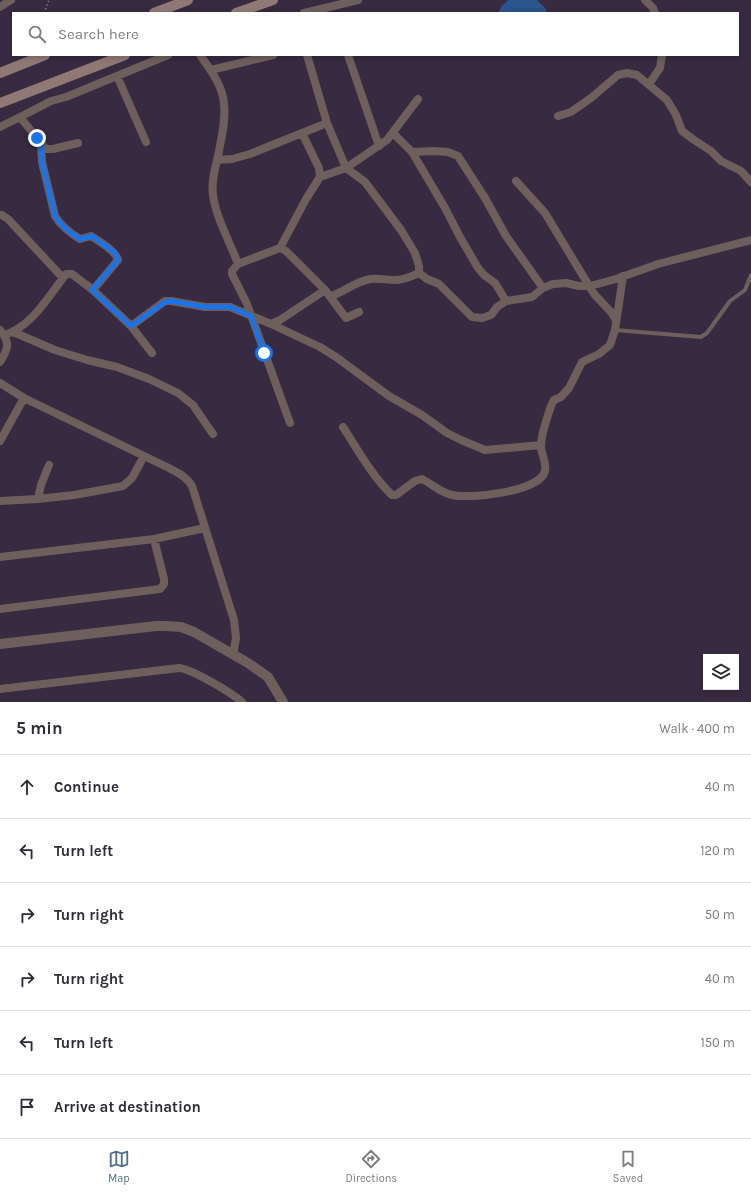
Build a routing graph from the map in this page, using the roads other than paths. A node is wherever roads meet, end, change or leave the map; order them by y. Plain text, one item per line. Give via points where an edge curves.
1 (11, 0) edge
2 (188, 0) edge
3 (273, 0) edge
4 (358, 0) edge
5 (645, 0) edge
6 (0, 7) edge
7 (157, 12) edge
8 (239, 12) edge
9 (308, 12) edge
10 (655, 12) edge
11 (43, 56) edge
12 (122, 56) edge
13 (166, 56) edge
14 (201, 56) edge
15 (269, 56) edge
16 (307, 56) edge
17 (348, 56) edge
18 (662, 56) edge
19 (211, 70) junction
20 (0, 73) edge
21 (117, 76) junction
22 (648, 84) junction
23 (418, 99) dead end
24 (0, 103) edge
25 (558, 116) dead end
26 (20, 117) junction
27 (327, 123) junction
28 (1, 125) edge
29 (302, 133) junction
30 (393, 133) junction
31 (146, 142) dead end
32 (78, 143) dead end
33 (41, 144) junction
34 (379, 146) junction
35 (412, 152) junction
36 (217, 160) junction
37 (346, 168) junction
38 (320, 177) junction
39 (516, 181) dead end
40 (751, 182) edge
41 (0, 215) edge
42 (751, 240) edge
43 (280, 248) junction
44 (238, 264) junction
45 (419, 273) junction
46 (751, 275) edge
47 (623, 276) junction
48 (63, 278) junction
49 (590, 286) junction
50 (543, 288) junction
51 (92, 290) junction
52 (328, 293) junction
53 (506, 301) junction
54 (359, 312) dead end
55 (251, 316) junction
56 (616, 320) junction
57 (271, 324) junction
58 (131, 326) junction
59 (615, 330) junction
60 (2, 332) edge
61 (13, 332) junction
62 (152, 353) dead end
63 (0, 362) edge
64 (0, 383) edge
65 (24, 398) junction
66 (290, 423) dead end
67 (343, 427) dead end
68 (212, 434) dead end
69 (0, 441) edge
70 (541, 446) junction
71 (144, 456) junction
72 (49, 465) dead end
73 (38, 499) junction
74 (0, 501) edge
75 (205, 528) junction
76 (154, 539) junction
77 (0, 557) edge
78 (0, 609) edge
79 (0, 644) edge
80 (232, 654) junction
81 (0, 689) edge
82 (242, 702) edge
83 (283, 702) edge

1 - 6 street
2 - 7 main road
3 - 8 main road
4 - 9 street
5 - 10 street
11 - 20 main road
12 - 24 main road
13 - 21 street
14 - 19 street
15 - 19 street
16 - 27 street
17 - 34 street
18 - 22 street via 660,68
19 - 36 street via 224,103
21 - 26 street via 66,98 51,101
21 - 31 street
22 - 25 street via 633,74 618,75 592,98 571,112
22 - 40 street via 667,100 682,131 721,160 741,171
23 - 30 street
26 - 28 street
26 - 33 street
27 - 29 street
27 - 37 street
29 - 36 street via 243,157
29 - 38 street via 319,168
30 - 34 street
30 - 35 street
32 - 33 street via 49,149
33 - 51 street via 42,162 58,221 80,239 92,236 117,257 118,260
34 - 37 street
35 - 50 street via 448,152 458,156 506,236
35 - 53 street via 478,268 495,283
36 - 44 street via 213,194
37 - 38 street
37 - 45 street via 365,182 401,230 415,254
38 - 43 street
39 - 49 street via 544,213
41 - 48 street via 8,219
42 - 47 street via 658,264
43 - 44 street
43 - 52 street
44 - 55 street via 232,274
45 - 52 street via 396,280 371,279 356,283 338,294
45 - 53 street via 439,284 472,317 482,318 491,315
46 - 59 lane via 745,290 730,302 707,333 701,337
47 - 49 street
47 - 56 street
48 - 51 street via 66,274 72,274
48 - 61 street via 26,323
49 - 50 street via 553,284
49 - 56 street
50 - 53 street via 532,297
51 - 58 street
52 - 54 street via 346,318
52 - 57 street
55 - 57 street
55 - 58 street via 230,307 205,307 171,301 165,302
55 - 66 street
56 - 59 street
57 - 70 street via 320,346 389,396 461,440 485,450
58 - 62 street
59 - 70 street via 610,345 600,354 582,362 565,393 554,400
60 - 61 street
60 - 63 street via 7,340 7,349
61 - 68 street via 55,350 118,367 178,393 193,405
64 - 65 street
65 - 69 street
65 - 71 street
67 - 70 street via 376,477 392,495 422,479 449,495 508,493 540,479 545,463
71 - 73 street via 132,478 123,486
71 - 75 street via 189,480
72 - 73 street
73 - 74 street
75 - 76 street
75 - 80 street via 234,620 236,638
76 - 77 street
76 - 78 street via 164,580 160,589
79 - 80 street via 166,626 181,627 194,632
80 - 83 street via 268,677
81 - 82 street via 179,668 199,676

